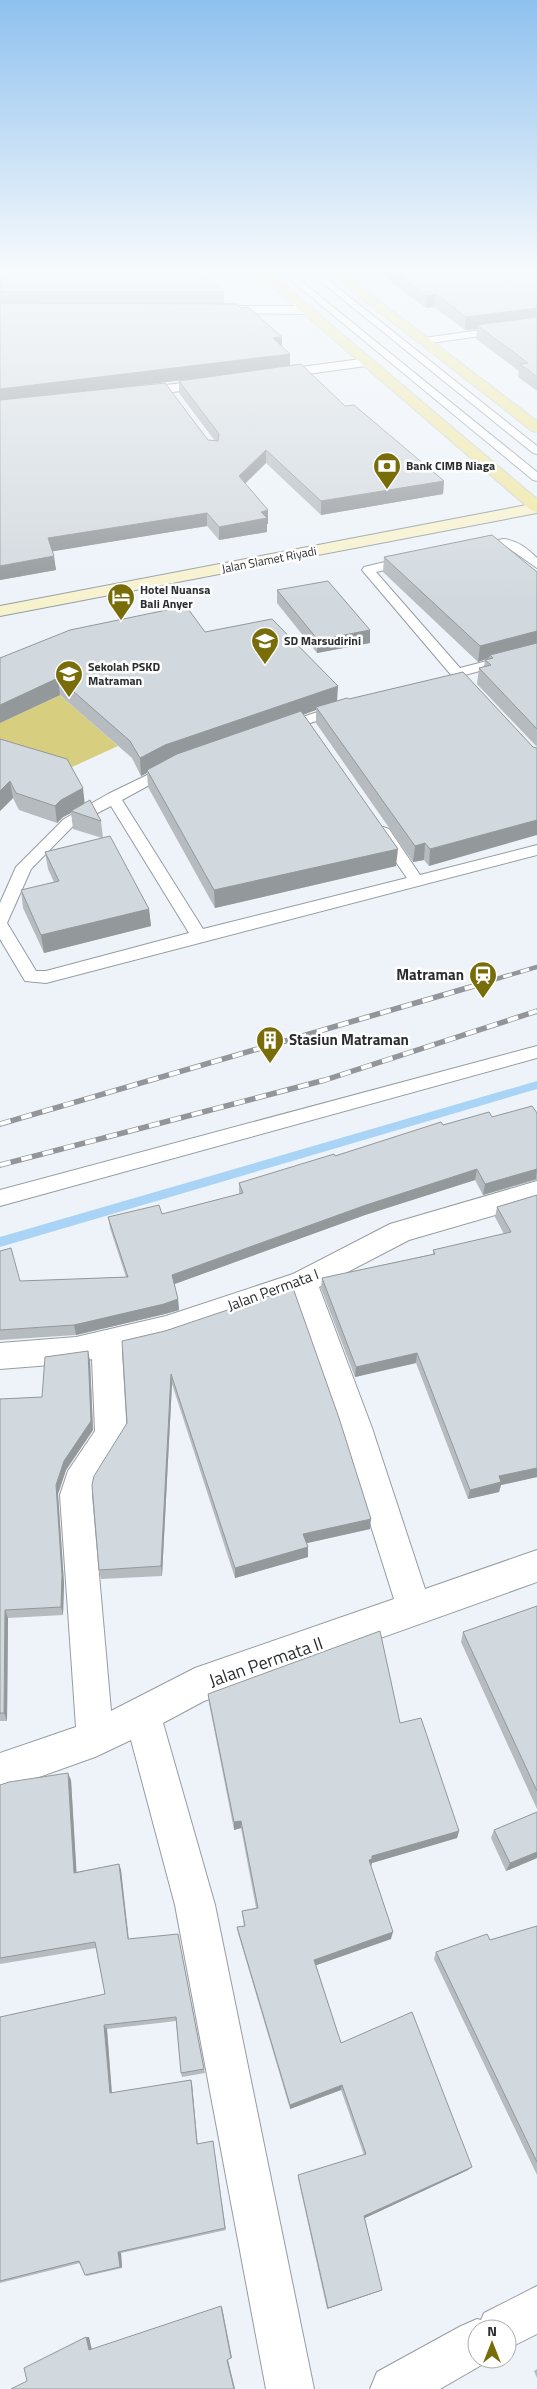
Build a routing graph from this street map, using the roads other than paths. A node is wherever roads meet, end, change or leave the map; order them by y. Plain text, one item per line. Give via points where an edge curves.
1 (388, 379) edge
2 (416, 379) edge
3 (448, 379) edge
4 (474, 379) edge
5 (226, 382) edge
6 (119, 395) edge
7 (537, 428) edge
8 (537, 451) edge
9 (537, 478) edge
10 (537, 507) edge
11 (520, 529) dead end
12 (462, 545) joint
13 (429, 551) joint
14 (537, 564) edge
15 (0, 611) edge
16 (0, 627) edge
17 (537, 652) edge
18 (457, 673) junction
19 (439, 679) edge
20 (470, 688) edge
21 (358, 704) edge
22 (304, 720) junction
23 (266, 734) edge
24 (315, 736) edge
25 (182, 764) edge
26 (113, 796) junction
27 (371, 816) edge
28 (537, 850) edge
29 (416, 880) junction
30 (0, 923) edge
31 (199, 936) junction
32 (537, 1052) edge
33 (537, 1192) edge
34 (0, 1198) edge
35 (303, 1282) junction
36 (106, 1343) junction
37 (0, 1356) edge
38 (537, 1566) edge
39 (415, 1610) junction
40 (142, 1714) junction
41 (96, 1739) junction
42 (0, 1772) edge
43 (537, 2309) edge
44 (517, 2320) edge
45 (467, 2348) edge
46 (290, 2389) edge
47 (394, 2389) edge

1 - 10 main road
2 - 9 lane
3 - 8 lane
4 - 7 main road
5 - 6 street via 172,394
10 - 15 street, Jalan Slamet Riyadi
11 - 12 street
12 - 14 lane via 507,542 514,544
13 - 16 street, Jalan Slamet Riyadi
13 - 18 lane via 368,570
17 - 18 lane
18 - 19 lane
18 - 20 lane
21 - 22 lane
22 - 23 lane
22 - 24 lane
25 - 26 lane
26 - 30 lane via 69,822 24,867
26 - 31 lane
27 - 29 lane
28 - 29 lane
29 - 31 lane
30 - 31 lane via 31,976 37,978
32 - 34 lane
33 - 35 street, Jalan Permata I via 400,1232
35 - 36 street, Jalan Permata I via 166,1328
35 - 39 street via 356,1428
36 - 37 street, Jalan Permata I via 76,1350
36 - 41 street via 111,1434 79,1481 76,1495
38 - 39 street, Jalan Permata II
39 - 40 street, Jalan Permata II via 195,1686
40 - 41 street, Jalan Permata II
40 - 46 street via 195,1905
41 - 42 street, Jalan Permata II
43 - 44 street
45 - 47 street

